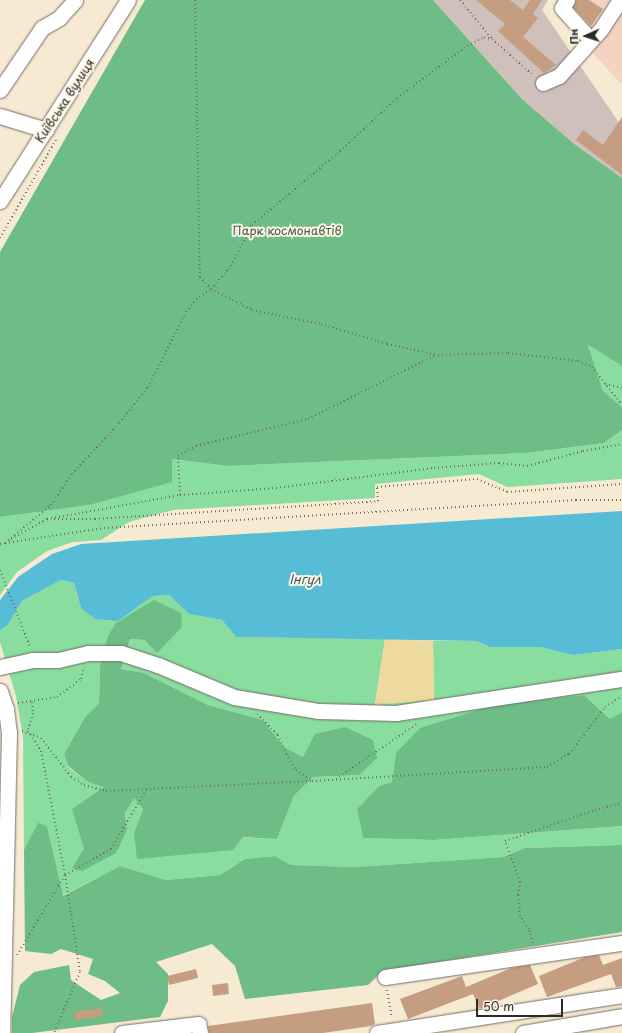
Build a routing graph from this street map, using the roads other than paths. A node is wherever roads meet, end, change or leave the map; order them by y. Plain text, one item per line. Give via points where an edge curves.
1 (75, 0) edge
2 (128, 0) edge
3 (567, 0) edge
4 (616, 4) edge
5 (590, 39) junction
6 (543, 83) road end
7 (0, 90) edge
8 (0, 116) edge
9 (46, 130) junction
10 (0, 201) edge
11 (0, 667) edge
12 (622, 679) edge
13 (0, 691) edge
14 (3, 713) edge
15 (622, 943) edge
16 (385, 977) dead end
17 (622, 995) edge
18 (622, 1016) edge
19 (541, 1032) edge
20 (2, 1033) edge
21 (122, 1033) edge
22 (200, 1033) edge
23 (377, 1033) edge
24 (523, 1033) edge

1 - 7 street via 59,18 42,28
2 - 9 street, Київська вулиця
3 - 5 street via 562,8
4 - 5 street via 601,29
5 - 6 street via 559,76
8 - 9 street
9 - 10 street, Київська вулиця
11 - 12 street via 32,660 58,660 88,653 121,653 165,667 234,697 319,711 396,713
13 - 14 street
14 - 20 street via 8,733
15 - 16 street
17 - 23 street
18 - 19 street
19 - 24 street
21 - 22 street via 198,1024

